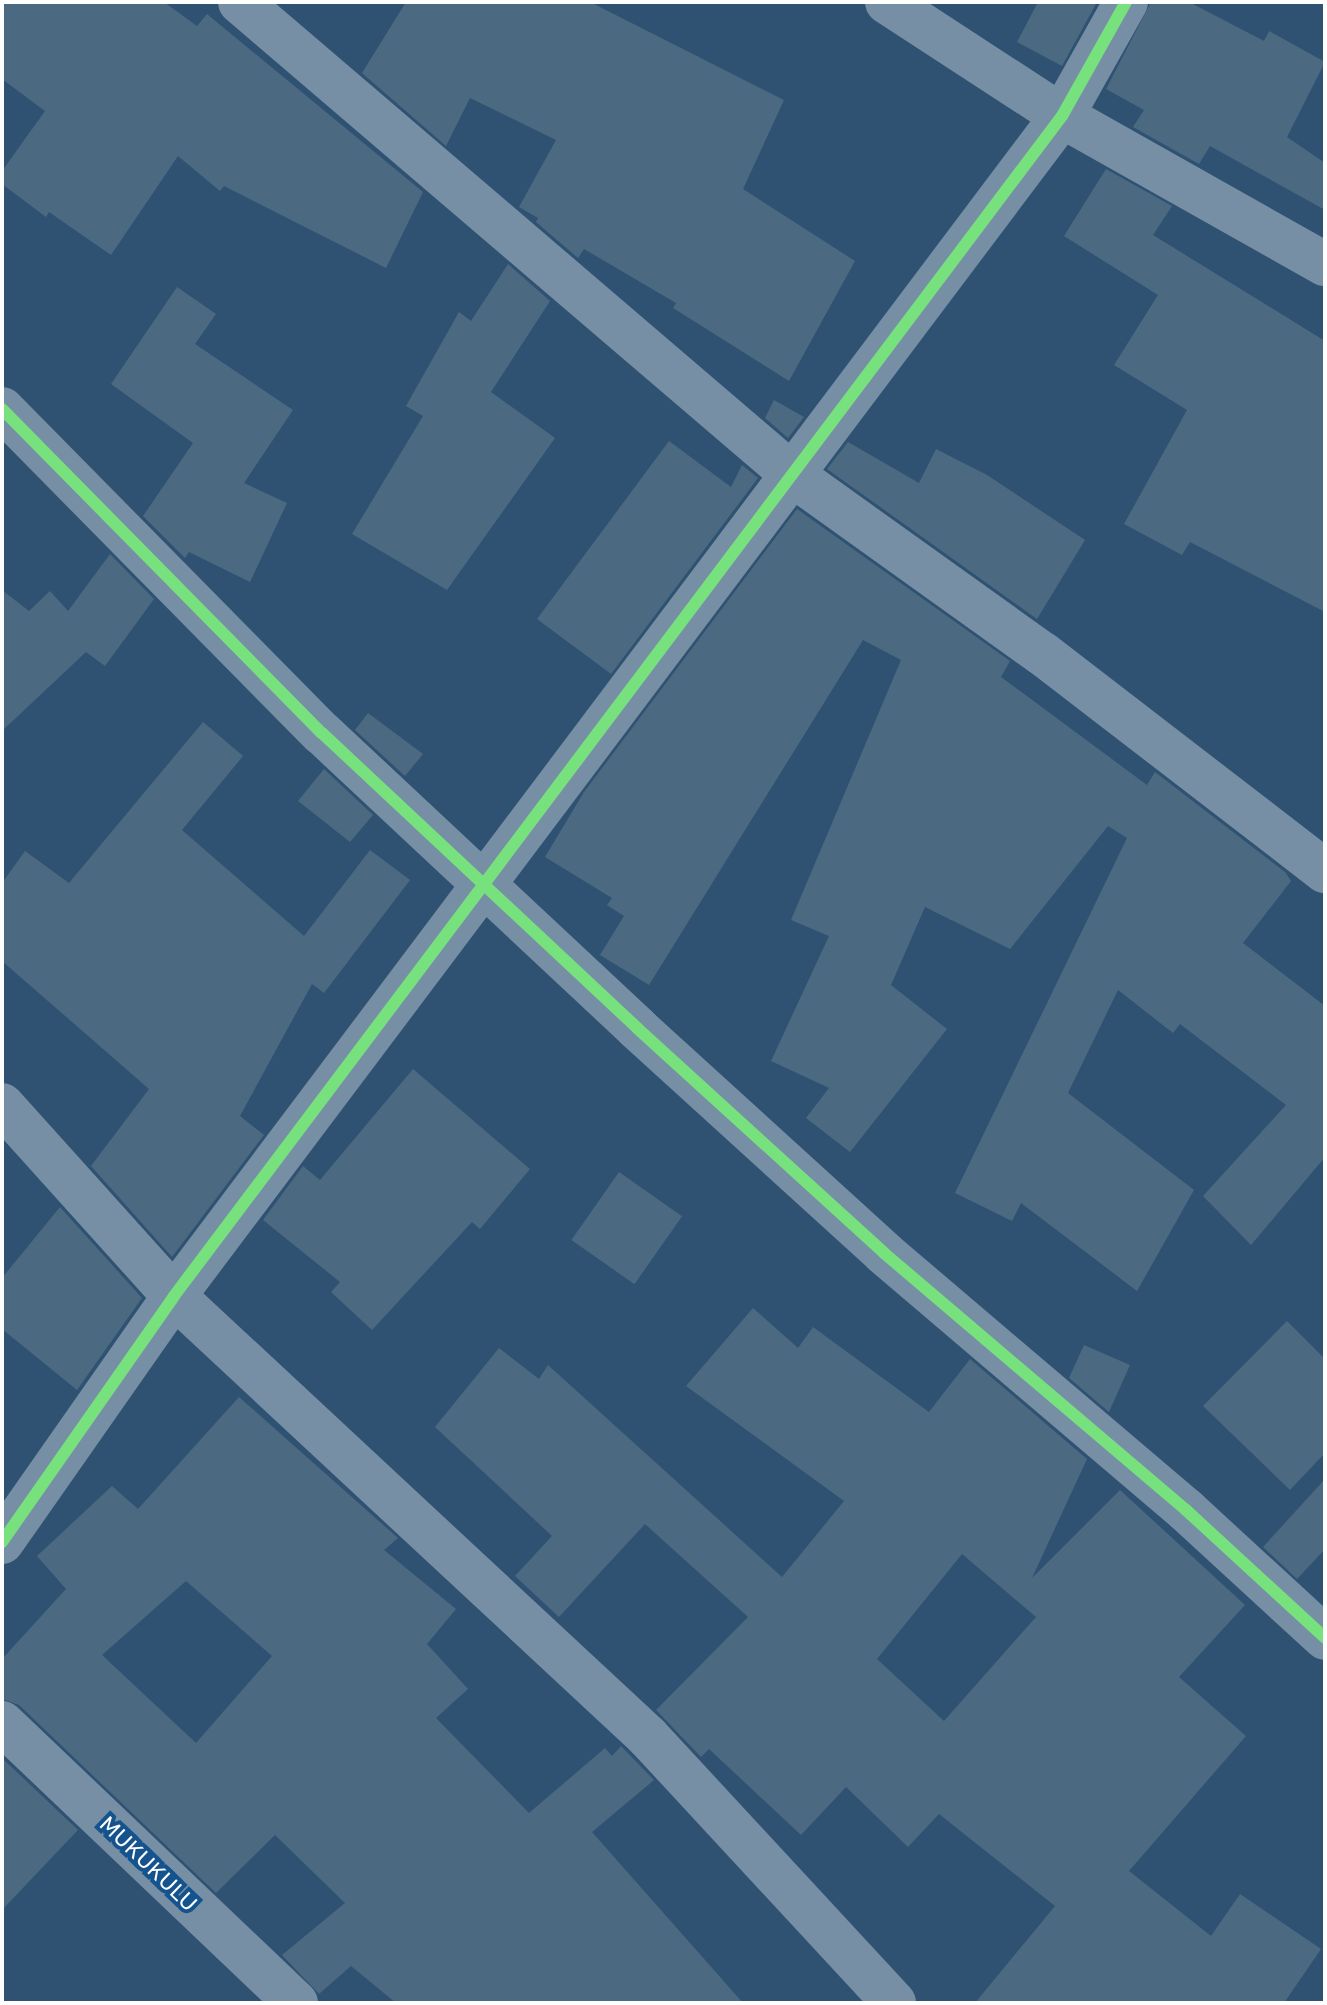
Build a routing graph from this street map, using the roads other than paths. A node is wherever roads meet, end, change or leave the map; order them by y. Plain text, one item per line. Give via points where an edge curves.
1 (240, 2) edge
2 (887, 2) edge
3 (1126, 2) edge
4 (1062, 116) junction
5 (1325, 264) edge
6 (2, 409) edge
7 (794, 476) junction
8 (1325, 871) edge
9 (484, 885) junction
10 (2, 1105) edge
11 (174, 1296) junction
12 (2, 1542) edge
13 (1325, 1638) edge
14 (2, 1723) edge
15 (296, 2003) edge
16 (894, 2003) edge

1 - 7 street
2 - 4 street
3 - 4 street
4 - 5 street
4 - 7 street
6 - 9 street via 322,733
7 - 8 street via 1043,654
7 - 9 street
9 - 11 street
9 - 13 street via 884,1253 1186,1510
10 - 11 street
11 - 12 street
11 - 16 street via 648,1737
14 - 15 street, MUKUKULU

